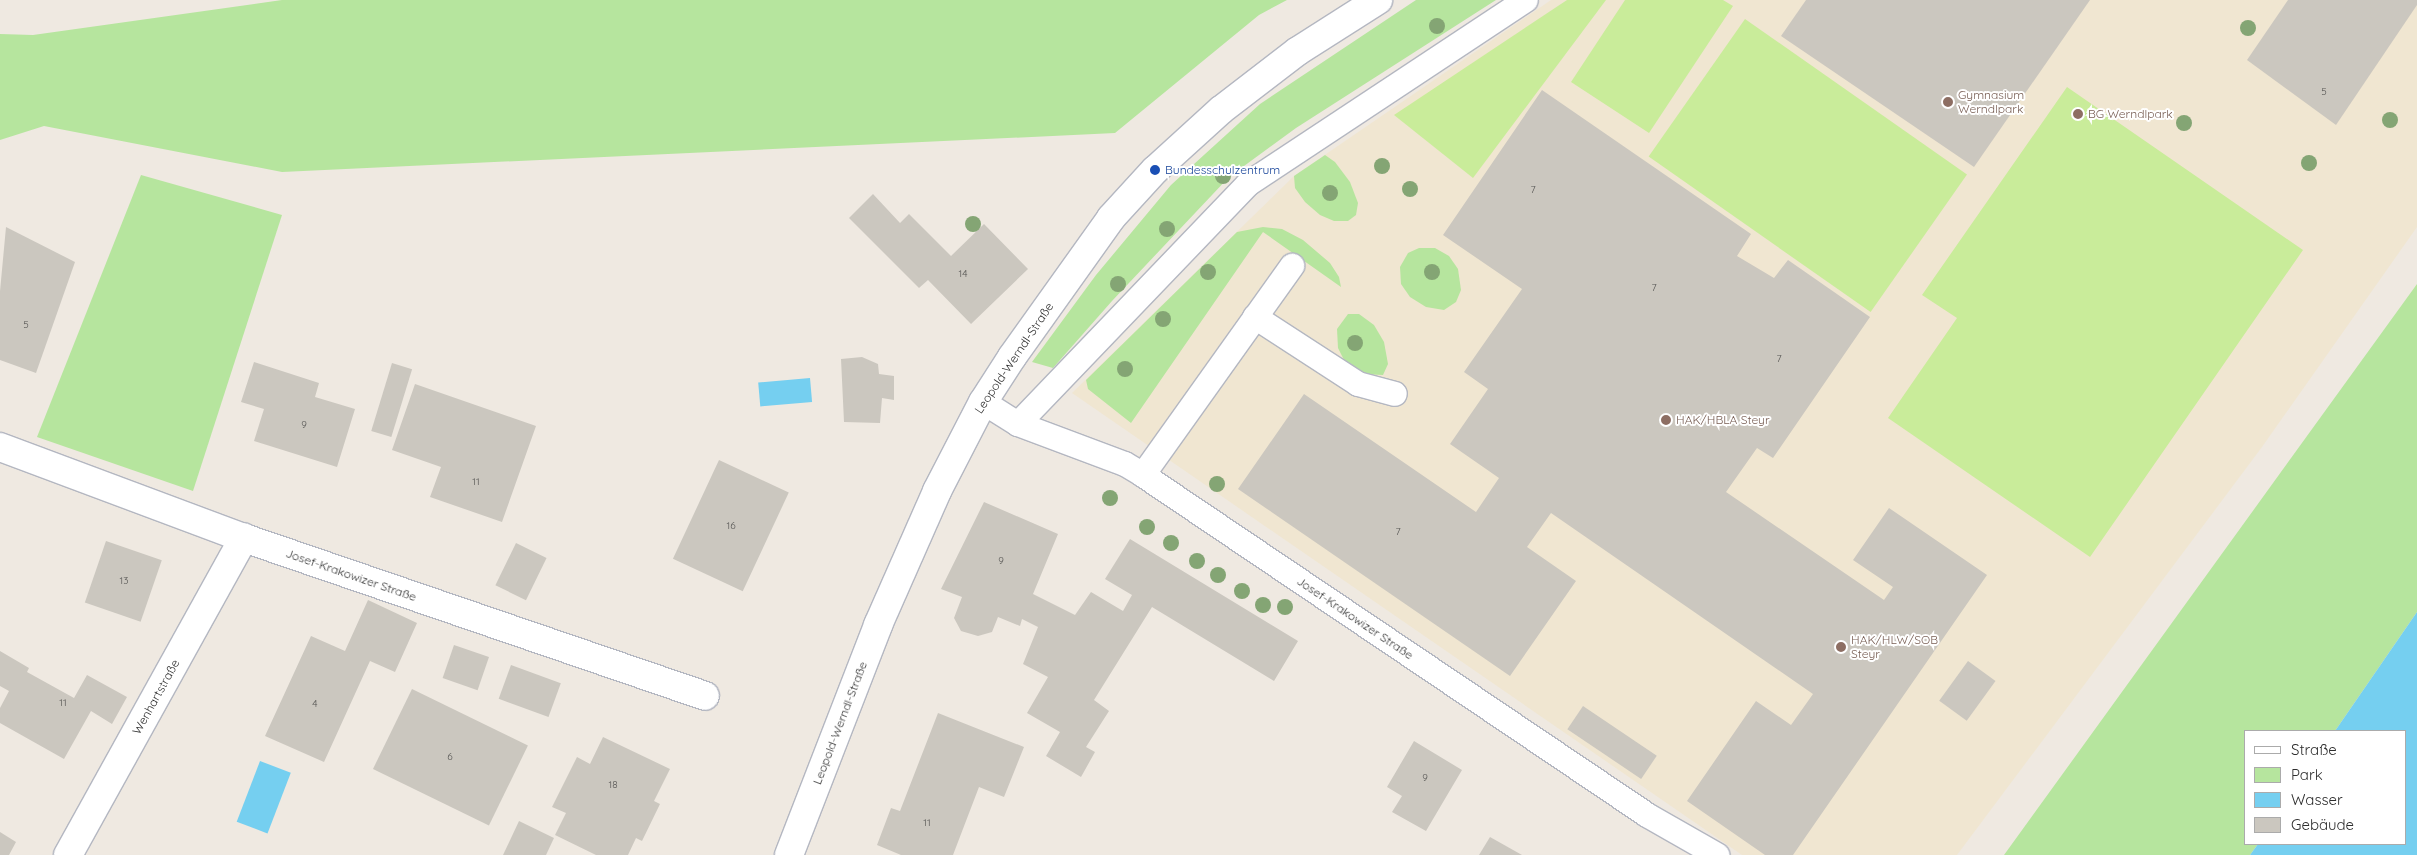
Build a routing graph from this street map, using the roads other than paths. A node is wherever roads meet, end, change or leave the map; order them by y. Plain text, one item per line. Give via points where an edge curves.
1 (1378, 0) edge
2 (1526, 0) edge
3 (1292, 266) dead end
4 (1255, 317) junction
5 (1395, 394) dead end
6 (983, 402) junction
7 (1018, 424) junction
8 (0, 447) edge
9 (1143, 475) junction
10 (244, 538) junction
11 (705, 696) dead end
12 (793, 854) edge
13 (68, 855) edge
14 (1716, 855) edge

1 - 6 street, Leopold-Werndl-Straße via 1290,57 1221,110 1156,170 1111,218
2 - 7 lane via 1248,184
3 - 4 lane
4 - 5 lane via 1358,384
4 - 9 lane
6 - 7 lane, Josef-Krakowizer Straße
6 - 12 street, Leopold-Werndl-Straße via 937,491 878,625
7 - 9 lane, Josef-Krakowizer Straße via 1124,464
8 - 10 street, Josef-Krakowizer Straße
9 - 14 lane, Josef-Krakowizer Straße via 1647,815
10 - 11 street, Josef-Krakowizer Straße
10 - 13 street, Wenhartstraße

